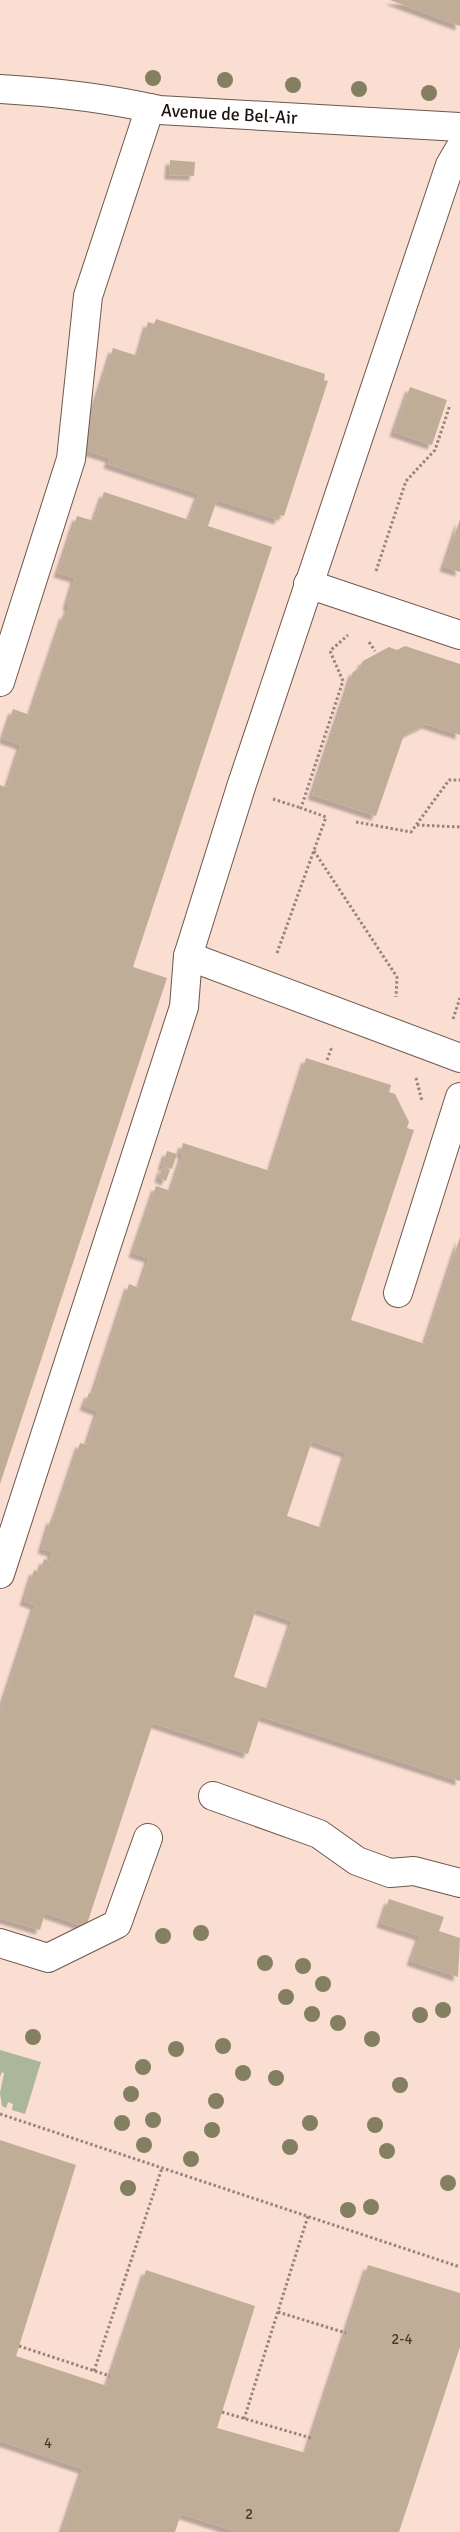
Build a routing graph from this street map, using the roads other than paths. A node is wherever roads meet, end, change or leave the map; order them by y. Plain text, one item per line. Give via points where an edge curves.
1 (0, 89) edge
2 (150, 108) junction
3 (460, 127) edge
4 (460, 148) edge
5 (308, 584) junction
6 (460, 635) edge
7 (0, 682) edge
8 (188, 956) junction
9 (460, 1058) edge
10 (460, 1097) edge
11 (398, 1293) dead end
12 (0, 1574) edge
13 (214, 1796) dead end
14 (148, 1838) dead end
15 (460, 1883) edge
16 (0, 1943) edge

1 - 2 street, Avenue de Bel-Air via 62,93
2 - 3 street, Avenue de Bel-Air
2 - 7 street via 88,296 71,459
4 - 5 street via 450,165
5 - 6 street
5 - 8 street
8 - 9 street
8 - 12 street via 184,1007
10 - 11 street
13 - 15 street via 319,1834 357,1861 390,1873 414,1871
14 - 16 street via 117,1924 48,1958

